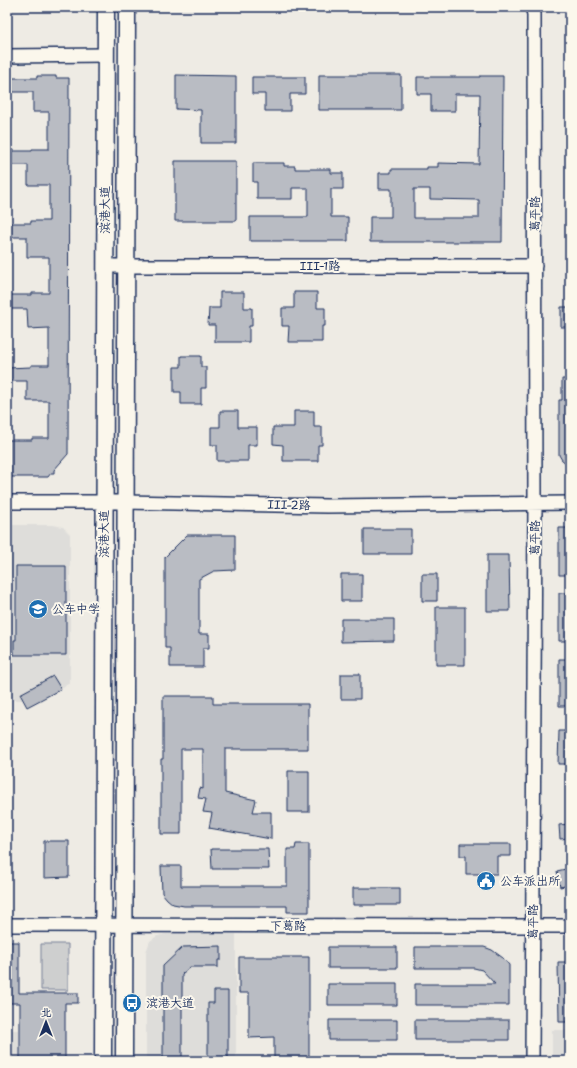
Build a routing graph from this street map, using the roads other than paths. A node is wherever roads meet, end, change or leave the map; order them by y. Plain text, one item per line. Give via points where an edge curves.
1 (106, 7) edge
2 (127, 7) edge
3 (535, 9) edge
4 (106, 55) junction
5 (7, 56) edge
6 (105, 266) junction
7 (126, 266) junction
8 (535, 266) junction
9 (7, 502) edge
10 (104, 502) junction
11 (126, 502) junction
12 (536, 503) junction
13 (570, 503) edge
14 (7, 925) edge
15 (103, 926) junction
16 (124, 926) junction
17 (532, 926) junction
18 (570, 926) edge
19 (103, 1061) edge
20 (124, 1061) edge
21 (532, 1061) edge

1 - 4 main road, 滨港大道
2 - 7 main road, 滨港大道
3 - 8 street, 葛平路
4 - 5 street
4 - 6 main road, 滨港大道
6 - 7 street, III-1路
6 - 10 main road, 滨港大道
7 - 8 street, III-1路
7 - 11 main road, 滨港大道
8 - 12 street, 葛平路
9 - 10 street, III-2路
10 - 11 street, III-2路
10 - 15 main road, 滨港大道
11 - 12 street, III-2路 via 327,506
11 - 16 main road, 滨港大道
12 - 13 street, III-2路
12 - 17 street, 葛平路
14 - 15 street, 下葛路
15 - 16 street, 下葛路
15 - 19 main road, 滨港大道
16 - 17 street, 下葛路
16 - 20 main road, 滨港大道
17 - 18 street, 下葛路
17 - 21 street, 葛平路

